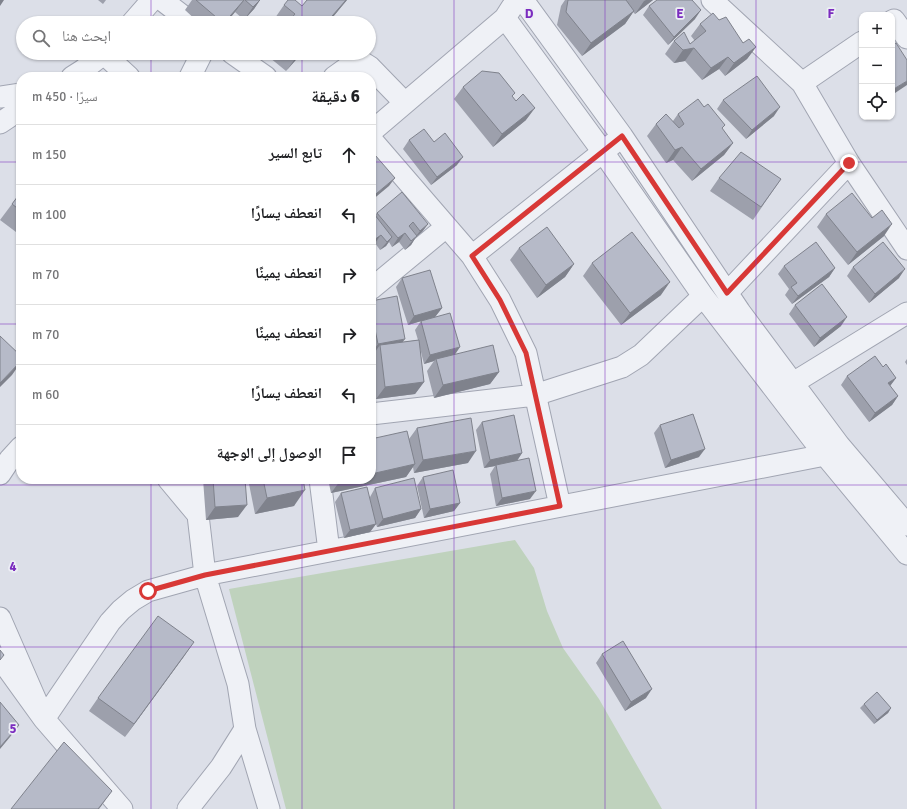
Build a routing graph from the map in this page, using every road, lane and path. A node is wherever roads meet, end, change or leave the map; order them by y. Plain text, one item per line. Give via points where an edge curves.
1 (152, 0) edge
2 (162, 0) edge
3 (715, 1) edge
4 (512, 5) edge
5 (138, 16) edge
6 (183, 16) edge
7 (898, 18) edge
8 (907, 38) edge
9 (859, 44) edge
10 (95, 60) edge
11 (111, 60) edge
12 (198, 60) edge
13 (242, 60) edge
14 (80, 72) edge
15 (124, 72) edge
16 (192, 72) edge
17 (259, 72) edge
18 (341, 72) edge
19 (375, 72) edge
20 (376, 73) edge
21 (802, 83) junction
22 (16, 95) edge
23 (0, 97) edge
24 (405, 103) junction
25 (16, 112) edge
26 (0, 123) edge
27 (376, 128) edge
28 (622, 136) junction
29 (376, 146) edge
30 (603, 152) junction
31 (849, 163) junction
32 (446, 227) junction
33 (907, 249) edge
34 (472, 256) junction
35 (376, 285) edge
36 (727, 293) junction
37 (703, 296) junction
38 (907, 313) edge
39 (793, 383) junction
40 (535, 395) junction
41 (376, 413) edge
42 (16, 452) edge
43 (825, 455) junction
44 (0, 474) edge
45 (172, 484) edge
46 (195, 484) edge
47 (321, 484) edge
48 (560, 506) junction
49 (198, 515) junction
50 (907, 525) edge
51 (329, 551) junction
52 (907, 554) edge
53 (205, 575) junction
54 (0, 618) edge
55 (0, 658) edge
56 (44, 719) junction
57 (245, 729) junction
58 (122, 809) edge
59 (188, 809) edge
60 (269, 809) edge

1 - 5 street
2 - 6 street
3 - 21 street
4 - 24 street
4 - 28 street
4 - 30 street
7 - 8 street
9 - 21 street
10 - 14 street
11 - 15 street
12 - 16 street
13 - 17 street
18 - 19 street via 355,62 362,62
20 - 24 street
21 - 31 street
22 - 23 street
24 - 27 street
25 - 26 street
28 - 30 street
28 - 36 street
29 - 32 street
30 - 34 street
30 - 37 street
31 - 33 street
31 - 36 street
32 - 34 street
32 - 35 street
34 - 40 street via 500,300 526,353
36 - 39 street
37 - 40 street via 641,355 622,367
37 - 43 street
38 - 39 street
39 - 50 street via 839,445
40 - 41 street
40 - 48 street
42 - 44 street
43 - 48 street
43 - 52 street
45 - 49 street
46 - 49 street
47 - 51 street
48 - 51 street
49 - 53 street
51 - 53 street
53 - 56 street via 148,591 120,610
53 - 57 street via 238,684
54 - 56 street
55 - 56 street
56 - 58 street
57 - 59 street via 221,767
57 - 60 street

